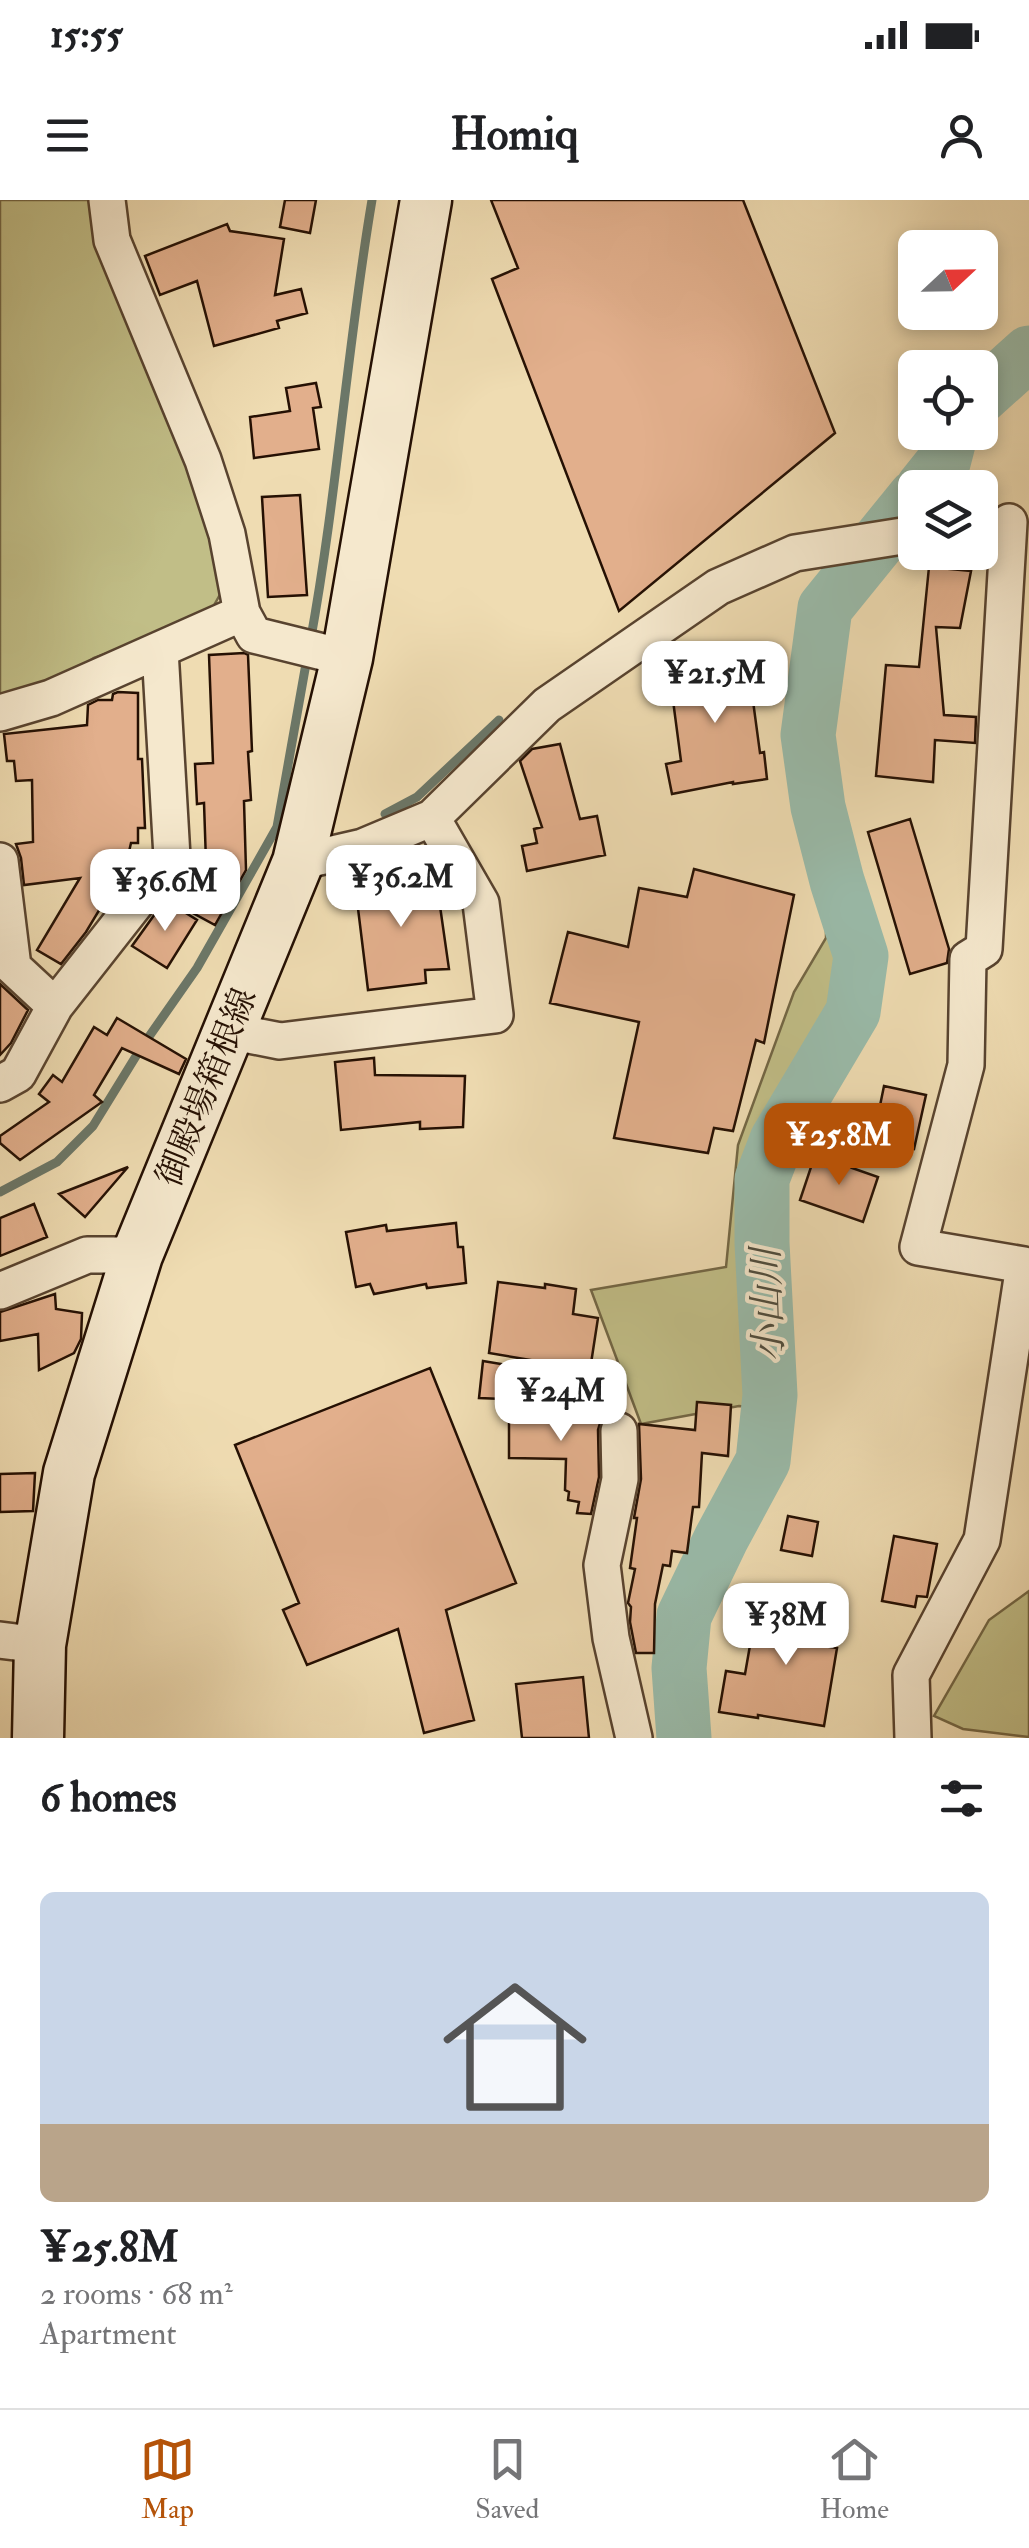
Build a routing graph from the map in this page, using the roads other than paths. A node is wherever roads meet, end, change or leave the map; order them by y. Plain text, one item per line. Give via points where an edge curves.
1 (107, 200) edge
2 (426, 200) edge
3 (1006, 521) edge
4 (898, 536) edge
5 (242, 613) junction
6 (160, 650) junction
7 (346, 658) junction
8 (0, 713) edge
9 (432, 818) junction
10 (0, 861) edge
11 (298, 862) junction
12 (55, 1006) junction
13 (229, 1031) junction
14 (0, 1084) edge
15 (136, 1256) junction
16 (0, 1291) edge
17 (619, 1431) dead end
18 (20, 1643) edge
19 (38, 1738) edge
20 (634, 1738) edge
21 (913, 1738) edge

1 - 5 street via 112,240 203,460
2 - 7 main road, 御殿場箱根線
3 - 21 street via 984,949 968,959 966,1065 918,1247 1024,1266 982,1540 911,1675
4 - 9 street via 794,553 703,598 547,704
5 - 6 street
5 - 7 street via 254,636
6 - 8 street
6 - 12 street via 172,857
7 - 11 main road, 御殿場箱根線
9 - 11 street via 363,846
9 - 13 street via 481,902 495,1015 280,1042
10 - 12 street via 13,966
11 - 13 main road, 御殿場箱根線
12 - 14 street via 18,1074
13 - 15 main road, 御殿場箱根線
15 - 16 street via 87,1255
15 - 18 main road, 御殿場箱根線
17 - 20 street via 620,1479 602,1565
18 - 19 main road, 御殿場箱根線

